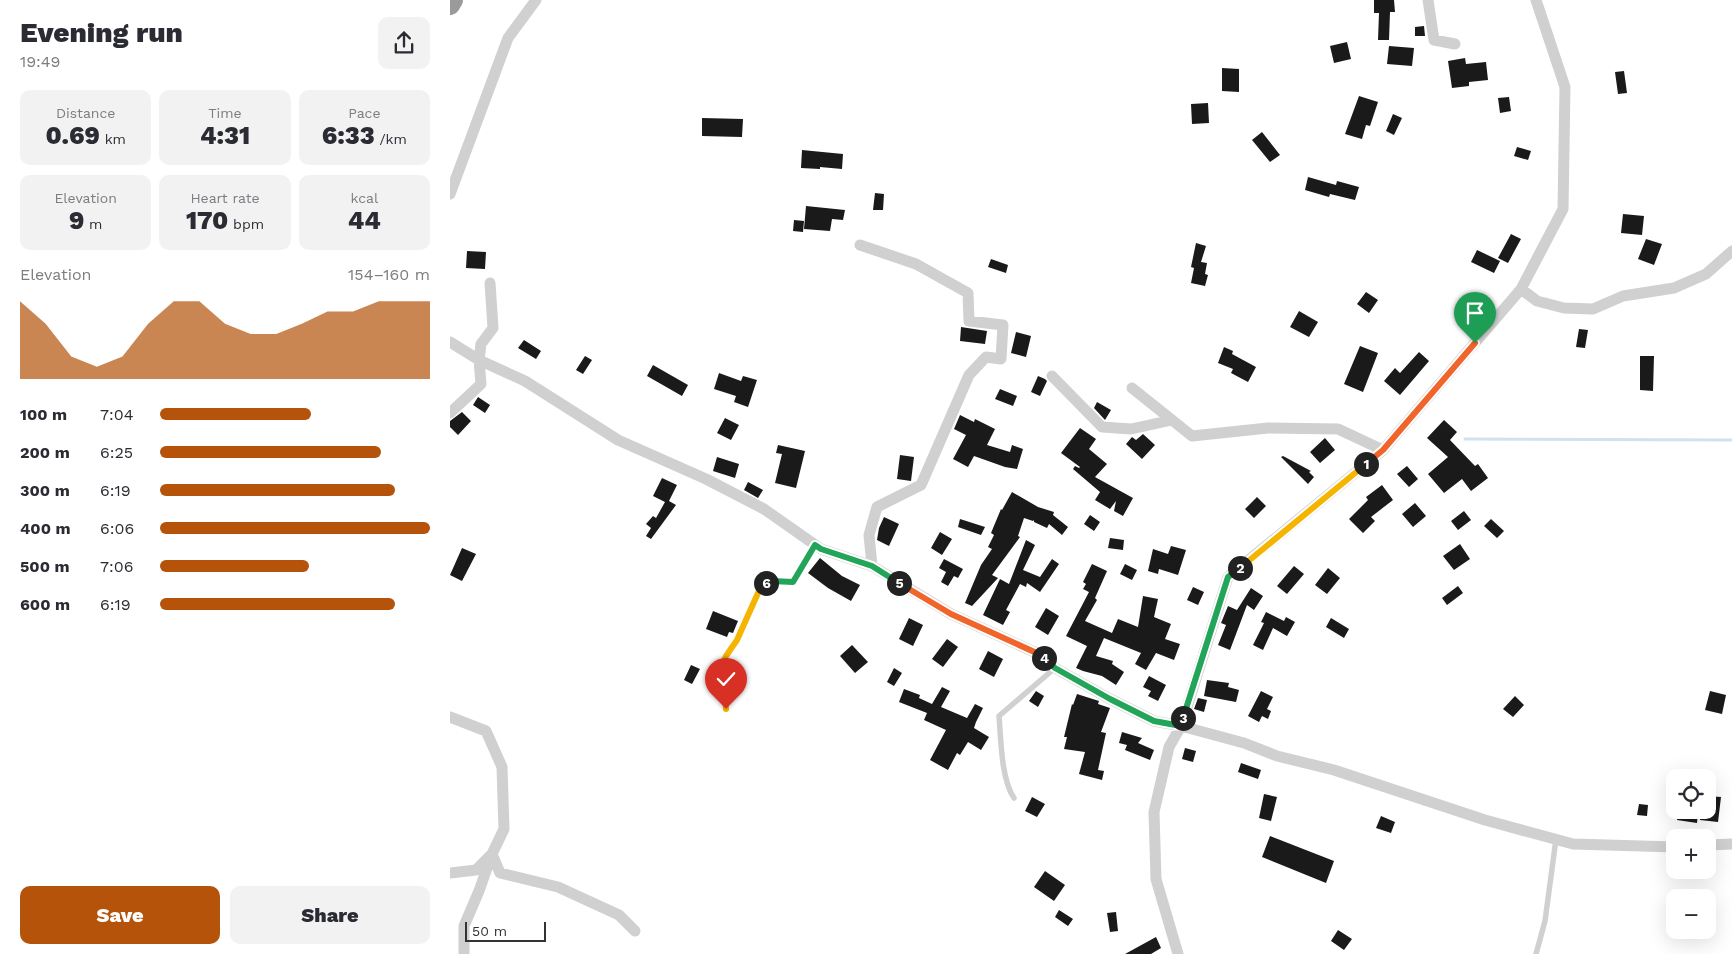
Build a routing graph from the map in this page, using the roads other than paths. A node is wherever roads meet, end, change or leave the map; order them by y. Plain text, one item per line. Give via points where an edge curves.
1 (453, 0) edge
2 (536, 0) edge
3 (1428, 0) edge
4 (1536, 0) edge
5 (450, 5) edge
6 (1455, 44) dead end
7 (450, 194) edge
8 (860, 245) dead end
9 (1732, 252) edge
10 (490, 283) dead end
11 (1521, 290) junction
12 (450, 342) edge
13 (479, 360) junction
14 (1052, 376) dead end
15 (1132, 388) dead end
16 (450, 413) edge
17 (1172, 420) junction
18 (1383, 450) junction
19 (815, 545) junction
20 (872, 566) junction
21 (1055, 668) junction
22 (726, 709) dead end
23 (450, 717) edge
24 (1181, 726) junction
25 (1014, 798) dead end
26 (1556, 839) junction
27 (1732, 844) edge
28 (1716, 845) edge
29 (1666, 847) edge
30 (492, 854) junction
31 (450, 873) edge
32 (635, 931) dead end
33 (464, 954) edge
34 (1178, 954) edge
35 (1536, 954) edge

1 - 5 highway
2 - 7 street via 508,38
3 - 6 street via 1434,40
4 - 11 street via 1565,87 1563,209
8 - 20 street via 916,264 968,292 969,321 1003,325 1001,359 986,357 969,375 921,485 877,507 869,535
9 - 11 street via 1706,274 1674,288 1623,296 1593,310 1564,308 1537,301
10 - 13 street via 493,328 481,344
11 - 18 street
12 - 13 street
13 - 16 street via 481,384
13 - 19 street via 525,381 618,440 764,509
14 - 17 street via 1102,427 1131,428
15 - 17 street
17 - 18 street via 1192,436 1268,428 1338,429
18 - 24 street via 1228,577
19 - 20 street
19 - 22 lane via 793,582 762,584 720,669
20 - 21 street via 951,614 1041,655
21 - 24 street via 1154,721
21 - 25 lane via 999,716 1002,757
23 - 30 street via 486,731 502,767 504,829
24 - 26 street
24 - 34 street via 1169,747 1154,812 1156,879
26 - 29 street via 1573,844
26 - 35 lane via 1546,921
27 - 28 street
30 - 31 street via 476,870
30 - 32 street via 500,873 558,887 619,914
30 - 33 street via 464,926

